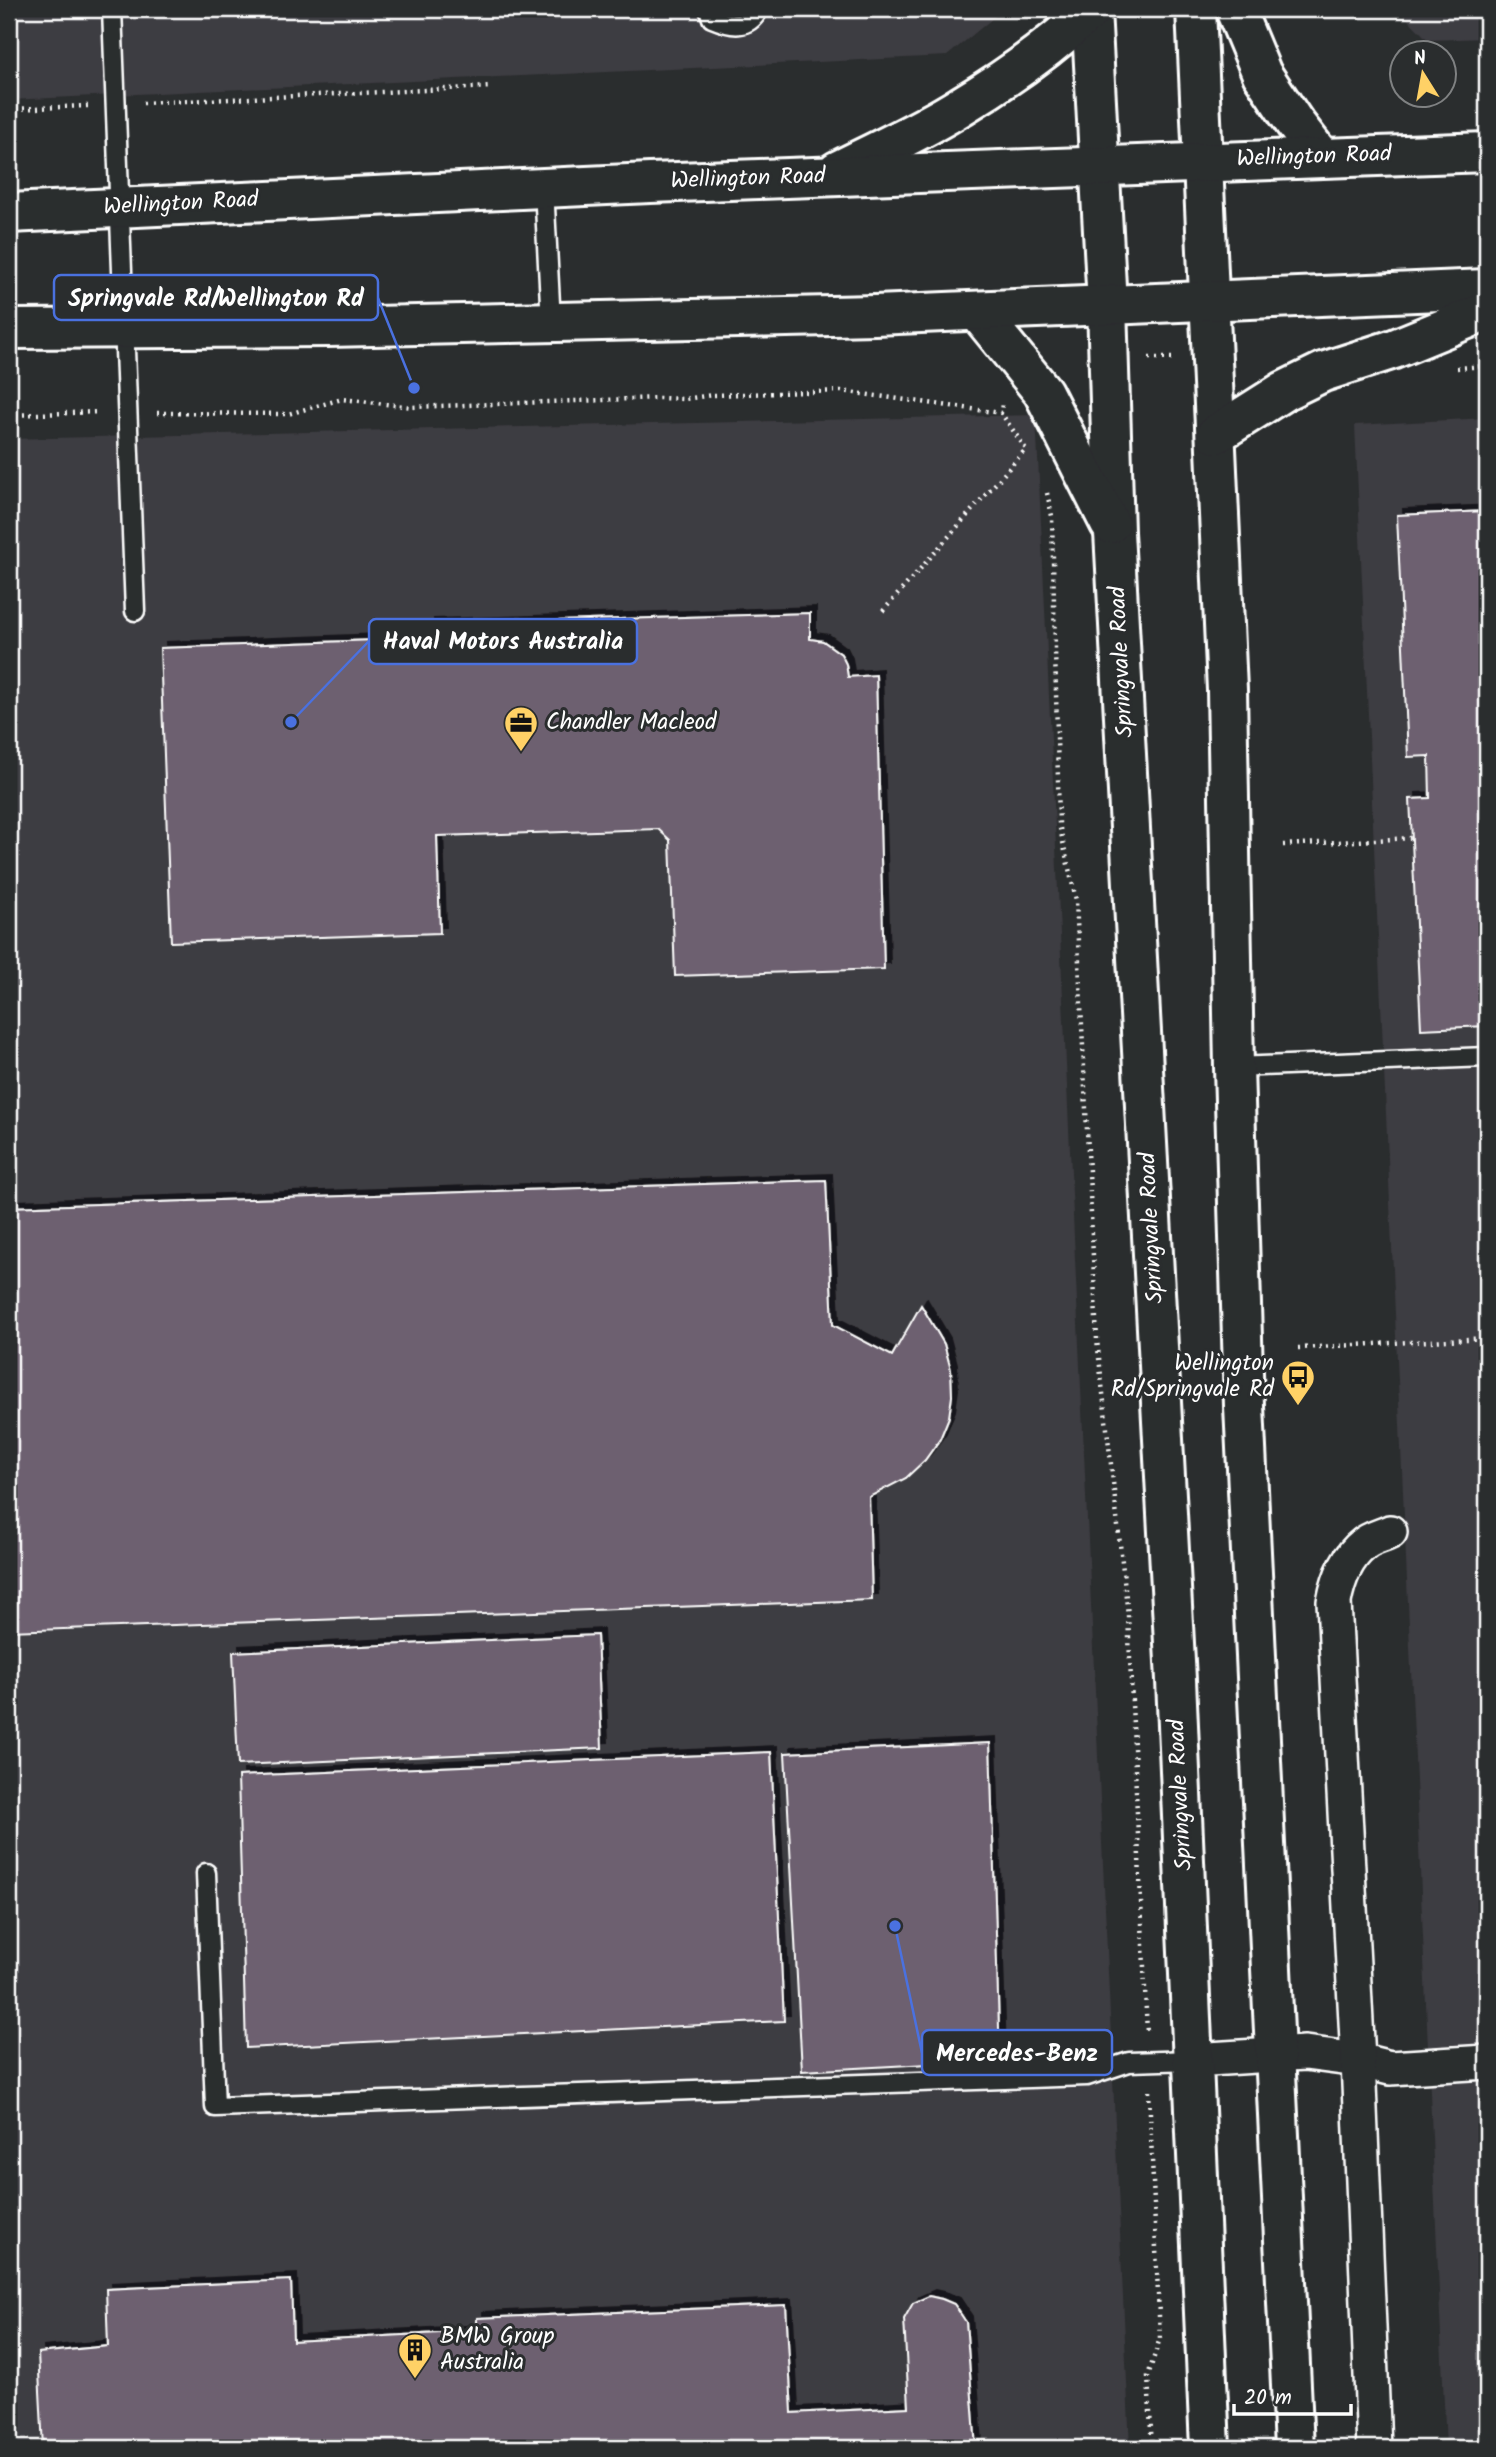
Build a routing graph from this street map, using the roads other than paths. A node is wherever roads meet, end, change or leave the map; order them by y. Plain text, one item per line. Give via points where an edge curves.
1 (113, 9) edge
2 (709, 9) edge
3 (759, 9) edge
4 (1196, 9) edge
5 (1235, 9) edge
6 (1091, 10) edge
7 (1487, 152) edge
8 (1321, 157) junction
9 (1202, 162) junction
10 (1100, 165) junction
11 (829, 176) junction
12 (544, 187) junction
13 (120, 208) junction
14 (9, 213) edge
15 (1487, 289) edge
16 (1208, 300) junction
17 (1108, 305) junction
18 (1487, 311) edge
19 (978, 312) junction
20 (551, 323) junction
21 (9, 329) edge
22 (124, 329) junction
23 (1216, 434) junction
24 (1114, 532) junction
25 (135, 611) dead end
26 (1487, 1057) edge
27 (1234, 1068) junction
28 (1390, 1532) dead end
29 (206, 1872) dead end
30 (1276, 2054) junction
31 (1193, 2060) junction
32 (1358, 2060) junction
33 (1487, 2063) edge
34 (1210, 2448) edge
35 (1294, 2448) edge
36 (1374, 2448) edge

1 - 13 lane
2 - 3 lane via 712,18 729,25 747,23
4 - 9 highway
5 - 8 highway via 1262,74
6 - 10 highway, Springvale Road
6 - 11 highway via 1022,67 959,108
7 - 8 highway, Wellington Road
8 - 9 highway, Wellington Road
9 - 10 highway, Wellington Road
9 - 16 highway
10 - 11 highway, Wellington Road
10 - 17 highway, Springvale Road
11 - 12 highway, Wellington Road
12 - 13 highway, Wellington Road
12 - 20 lane
13 - 14 highway, Wellington Road
13 - 22 lane
15 - 16 highway
16 - 17 highway
16 - 23 highway
17 - 19 highway
17 - 24 highway, Springvale Road
18 - 23 highway via 1323,372 1284,390
19 - 20 highway
19 - 24 highway via 1051,407
20 - 22 highway
21 - 22 highway
22 - 25 lane
23 - 27 highway via 1227,690
24 - 31 highway, Springvale Road
26 - 27 lane
27 - 30 highway via 1244,1406
28 - 32 street via 1364,1543 1343,1569 1334,1602
29 - 31 lane via 215,2107 1087,2076 1129,2062
30 - 31 street
30 - 32 street
30 - 35 highway
31 - 34 highway, Springvale Road
32 - 33 street via 1390,2068
32 - 36 street

